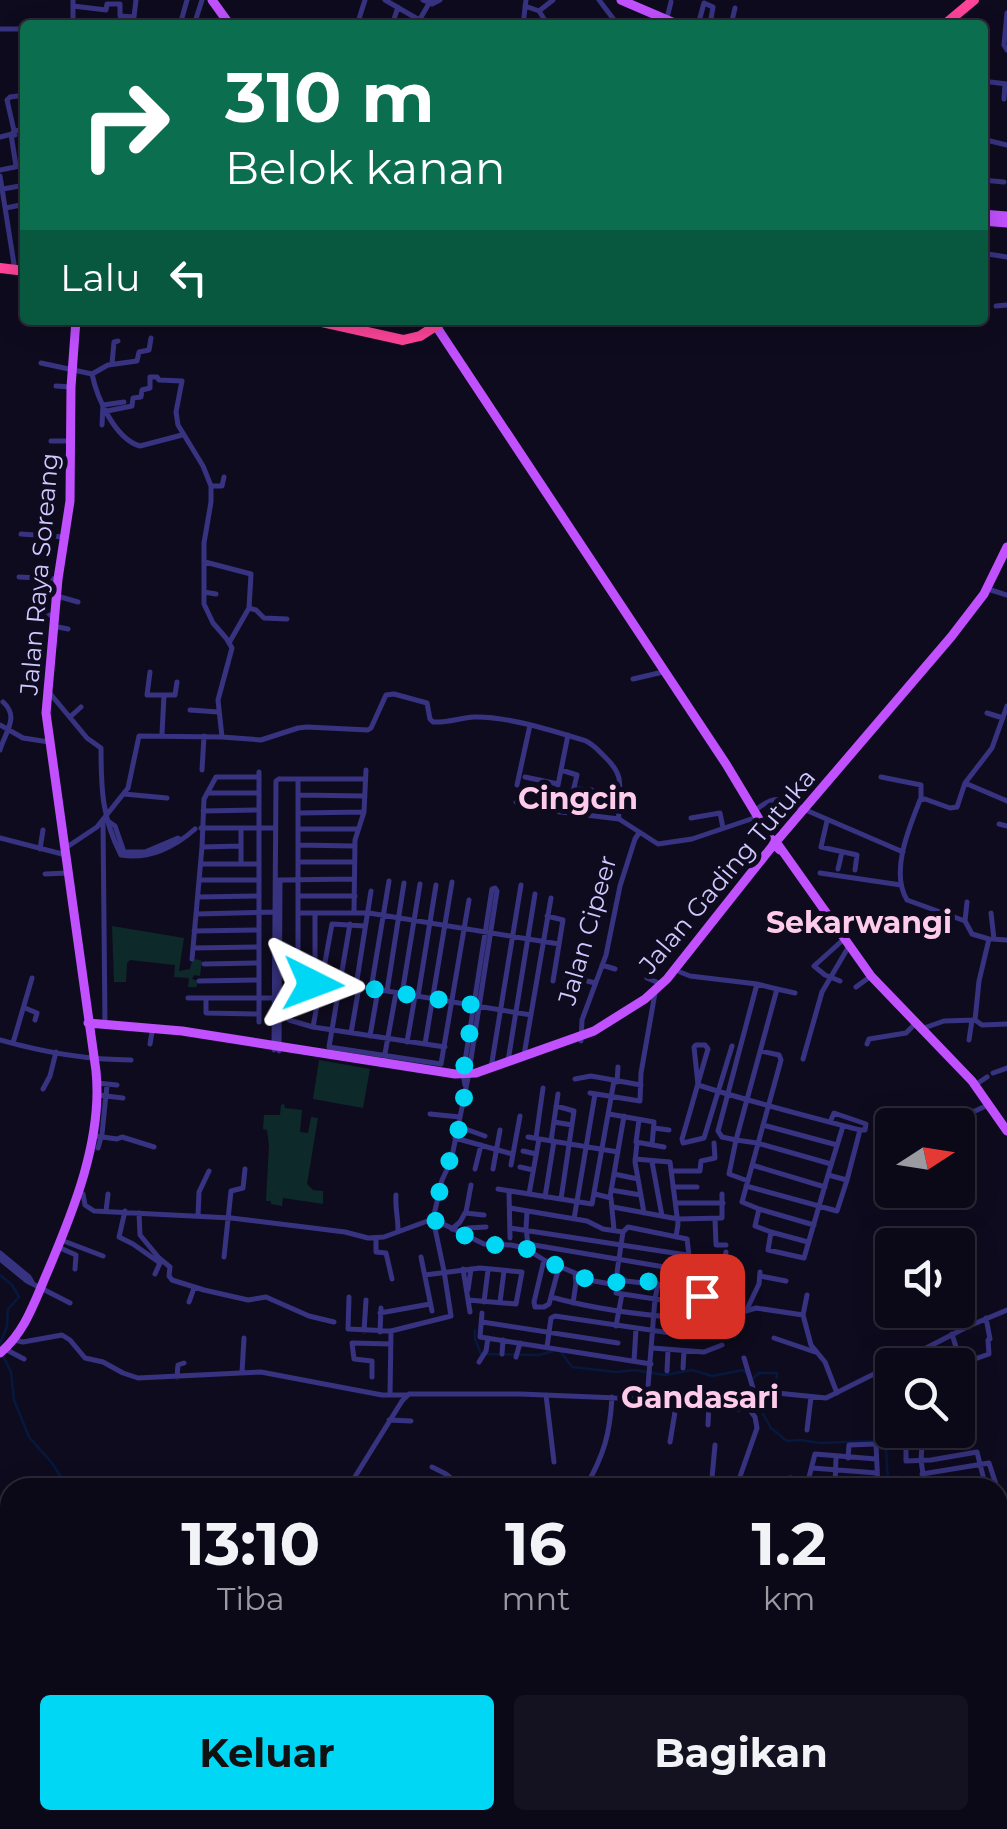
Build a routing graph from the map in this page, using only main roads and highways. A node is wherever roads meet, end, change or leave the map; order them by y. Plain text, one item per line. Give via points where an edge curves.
1 (621, 0) edge
2 (974, 0) edge
3 (642, 5) edge
4 (667, 20) edge
5 (950, 20) edge
6 (76, 325) edge
7 (335, 325) edge
8 (362, 325) edge
9 (429, 325) edge
10 (432, 325) edge
11 (440, 325) edge
12 (440, 325) edge
13 (1007, 547) edge
14 (1007, 560) edge
15 (929, 666) junction
16 (675, 688) junction
17 (777, 844) junction
18 (710, 931) junction
19 (657, 990) junction
20 (86, 1009) junction
21 (103, 1024) junction
22 (88, 1026) junction
23 (121, 1027) junction
24 (172, 1032) junction
25 (581, 1038) junction
26 (277, 1049) junction
27 (385, 1063) junction
28 (466, 1078) junction
29 (1007, 1131) edge
30 (3, 1350) edge

1 - 3 main road
2 - 5 highway
3 - 4 main road
6 - 20 main road, Jalan Raya Soreang via 70,502 47,690
7 - 10 highway via 402,340
8 - 9 highway via 406,334
11 - 16 main road
12 - 16 main road
13 - 15 main road, Jalan Gading Tutuka via 984,594
14 - 15 main road, Jalan Gading Tutuka
15 - 17 main road, Jalan Gading Tutuka
16 - 17 main road
17 - 18 main road, Jalan Gading Tutuka
17 - 18 main road, Jalan Gading Tutuka
17 - 29 main road via 871,976 975,1085
18 - 19 main road, Jalan Gading Tutuka
18 - 19 main road, Jalan Gading Tutuka via 680,972
19 - 25 main road, Jalan Gading Tutuka
20 - 21 main road
20 - 22 main road, Jalan Raya Soreang
21 - 22 main road, Jalan Gading Tutuka
21 - 23 main road, Jalan Gading Tutuka
22 - 23 main road, Jalan Gading Tutuka
22 - 30 main road, Jalan Raya Soreang via 102,1084 96,1136 26,1322
23 - 24 main road, Jalan Gading Tutuka
23 - 24 main road, Jalan Gading Tutuka via 151,1038
24 - 26 main road, Jalan Gading Tutuka
25 - 28 main road, Jalan Gading Tutuka
25 - 28 main road, Jalan Gading Tutuka
26 - 27 main road, Jalan Gading Tutuka
26 - 27 main road, Jalan Gading Tutuka via 329,1050
27 - 28 main road, Jalan Gading Tutuka

